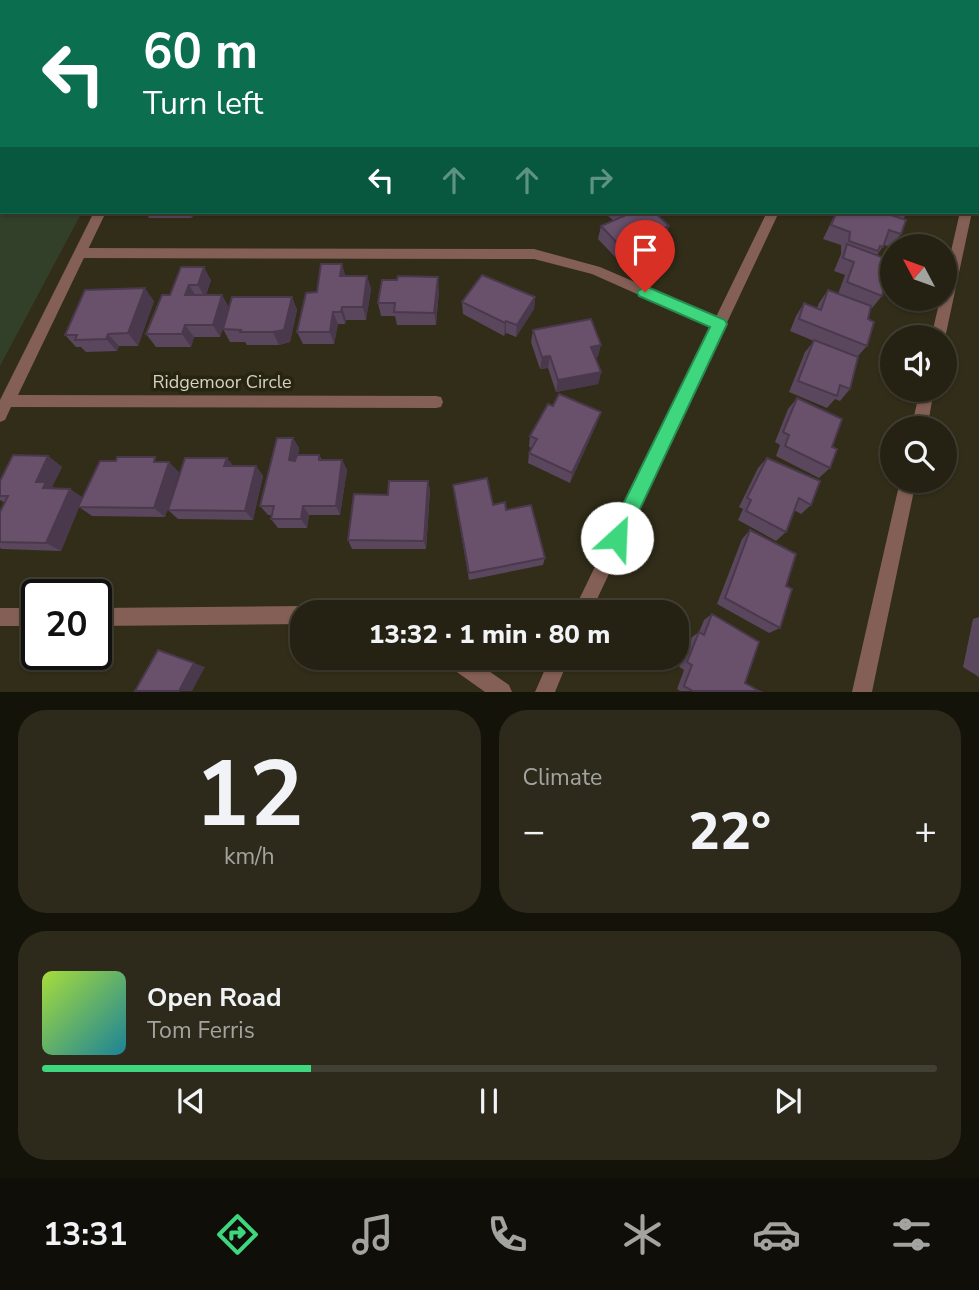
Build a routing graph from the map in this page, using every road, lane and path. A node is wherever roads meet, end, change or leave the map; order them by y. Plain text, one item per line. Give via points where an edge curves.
1 (99, 214) edge
2 (772, 214) edge
3 (966, 214) edge
4 (80, 253) junction
5 (719, 324) junction
6 (942, 325) edge
7 (7, 401) junction
8 (436, 402) dead end
9 (0, 415) edge
10 (905, 493) edge
11 (588, 600) edge
12 (290, 615) edge
13 (0, 617) edge
14 (21, 617) edge
15 (112, 617) edge
16 (471, 670) edge
17 (555, 670) edge
18 (502, 691) edge
19 (545, 691) edge
20 (862, 691) edge

1 - 4 street
2 - 5 street
3 - 6 street
4 - 5 street via 534,254 595,270
4 - 7 street
5 - 11 street
7 - 8 street, Ridgemoor Circle
7 - 9 street
10 - 20 street
12 - 15 street
13 - 14 street
16 - 18 street
17 - 19 street

